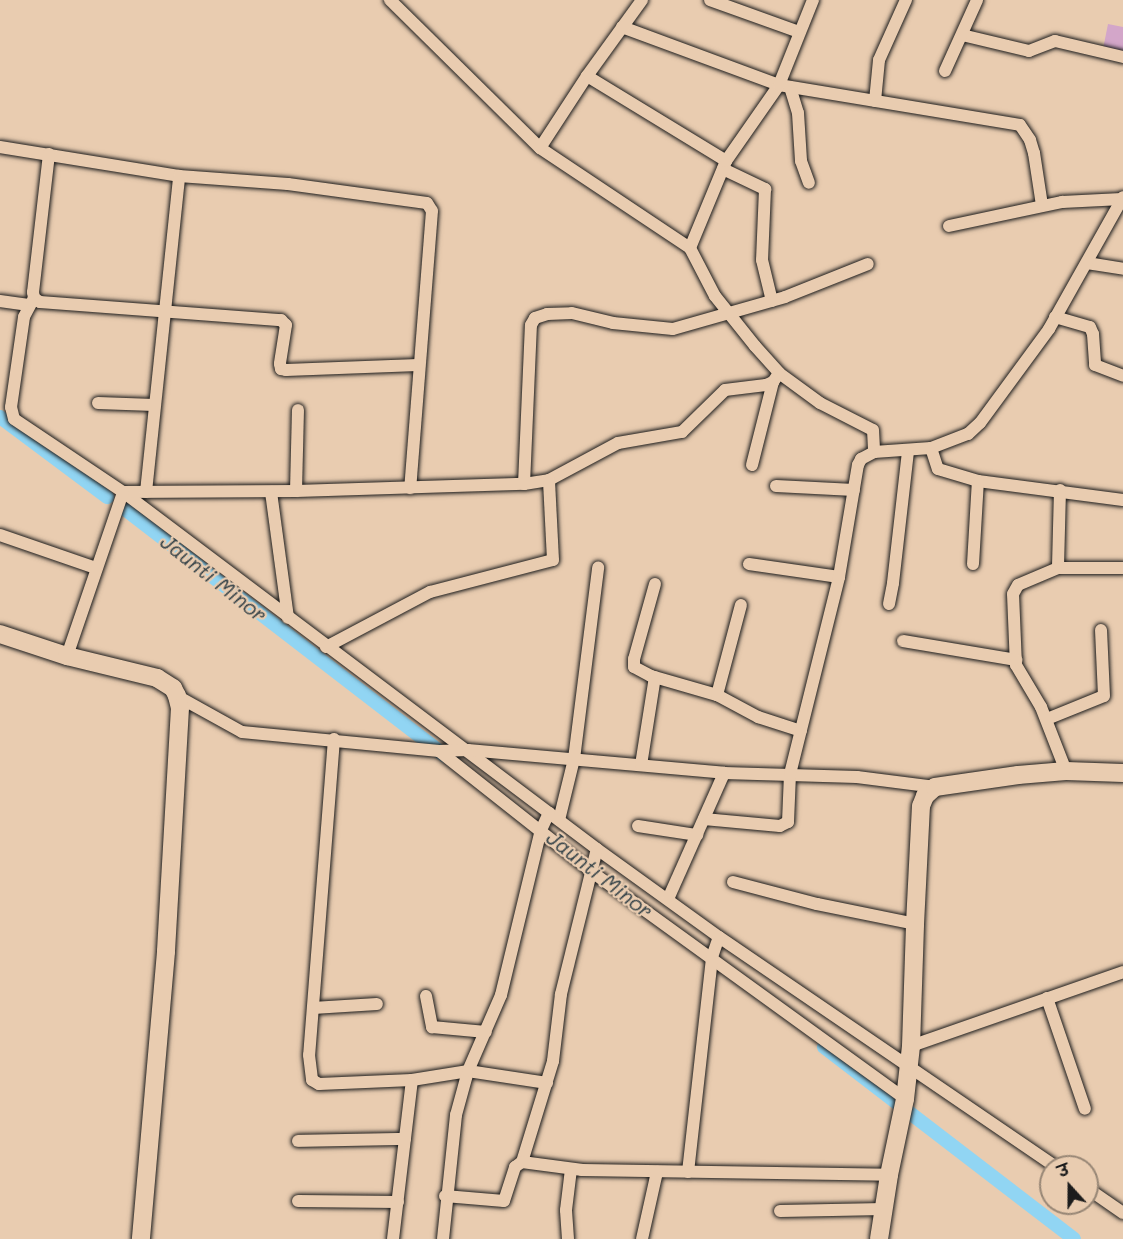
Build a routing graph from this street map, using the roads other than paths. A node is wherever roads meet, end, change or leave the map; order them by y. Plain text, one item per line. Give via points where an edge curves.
1 (390, 0) edge
2 (642, 0) edge
3 (710, 0) edge
4 (813, 0) edge
5 (906, 0) edge
6 (977, 0) edge
7 (622, 27) junction
8 (799, 32) junction
9 (962, 35) junction
10 (1123, 57) edge
11 (945, 71) dead end
12 (587, 76) junction
13 (784, 86) junction
14 (875, 101) junction
15 (0, 147) edge
16 (540, 148) junction
17 (49, 154) junction
18 (725, 165) junction
19 (179, 176) junction
20 (809, 183) dead end
21 (1122, 198) edge
22 (1042, 205) junction
23 (949, 226) dead end
24 (690, 248) junction
25 (1087, 262) junction
26 (868, 264) dead end
27 (1123, 269) edge
28 (0, 301) edge
29 (771, 301) junction
30 (31, 302) junction
31 (164, 311) junction
32 (729, 315) junction
33 (1055, 317) junction
34 (418, 365) junction
35 (1123, 376) edge
36 (776, 377) junction
37 (98, 403) dead end
38 (154, 405) junction
39 (298, 410) dead end
40 (931, 448) junction
41 (908, 451) junction
42 (874, 452) junction
43 (752, 465) dead end
44 (549, 480) junction
45 (978, 481) junction
46 (524, 484) junction
47 (776, 486) dead end
48 (411, 488) junction
49 (854, 490) junction
50 (1060, 490) junction
51 (296, 491) junction
52 (123, 492) junction
53 (146, 492) junction
54 (271, 492) junction
55 (1123, 500) edge
56 (0, 535) edge
57 (749, 564) dead end
58 (973, 564) dead end
59 (96, 568) junction
60 (598, 568) dead end
61 (1059, 568) junction
62 (1123, 568) edge
63 (839, 577) junction
64 (656, 584) dead end
65 (889, 604) dead end
66 (741, 605) dead end
67 (288, 618) junction
68 (1101, 630) dead end
69 (0, 634) edge
70 (903, 640) dead end
71 (326, 647) junction
72 (67, 656) junction
73 (1016, 660) junction
74 (655, 677) junction
75 (717, 695) junction
76 (177, 696) junction
77 (1047, 719) junction
78 (801, 731) junction
79 (334, 739) junction
80 (463, 750) junction
81 (442, 751) junction
82 (574, 759) junction
83 (641, 765) junction
84 (1066, 771) junction
85 (724, 773) junction
86 (1123, 773) edge
87 (790, 774) junction
88 (935, 788) junction
89 (704, 819) junction
90 (548, 822) junction
91 (638, 826) dead end
92 (697, 836) junction
93 (593, 858) junction
94 (733, 882) dead end
95 (669, 899) junction
96 (915, 924) junction
97 (716, 946) junction
98 (1123, 972) edge
99 (426, 996) dead end
100 (1047, 998) junction
101 (376, 1004) dead end
102 (313, 1008) junction
103 (486, 1032) junction
104 (911, 1046) junction
105 (468, 1071) junction
106 (412, 1080) junction
107 (547, 1083) junction
108 (907, 1083) junction
109 (1085, 1109) dead end
110 (405, 1139) junction
111 (298, 1141) dead end
112 (1039, 1157) edge
113 (522, 1162) junction
114 (571, 1169) junction
115 (657, 1172) junction
116 (688, 1172) junction
117 (889, 1175) junction
118 (445, 1196) junction
119 (1099, 1196) edge
120 (298, 1201) dead end
121 (398, 1202) junction
122 (884, 1209) junction
123 (780, 1211) dead end
124 (1123, 1213) edge
125 (141, 1239) edge
126 (393, 1239) edge
127 (443, 1239) edge
128 (568, 1239) edge
129 (642, 1239) edge
130 (879, 1239) edge

1 - 16 street
2 - 7 street
3 - 8 street
4 - 8 street
5 - 14 street via 879,60
6 - 9 street
7 - 12 street
7 - 13 street
8 - 13 street
9 - 10 street via 1029,51 1054,41
9 - 11 street
12 - 16 street
12 - 18 street
13 - 14 street
13 - 18 street
13 - 20 street via 798,113 801,161
14 - 22 street via 1020,125 1034,153
15 - 17 street
16 - 24 street
17 - 19 street
17 - 30 street
18 - 24 street
18 - 29 street via 765,189 762,260
19 - 31 street
19 - 34 street via 288,184 427,203 432,211
21 - 22 street
21 - 25 street
22 - 23 street
24 - 32 street
25 - 27 street
25 - 33 street
26 - 29 street
28 - 30 street
29 - 32 street
30 - 31 street
30 - 52 street via 24,317 11,413 14,419
31 - 34 street via 284,321 281,369
31 - 38 street
32 - 36 street
32 - 46 street via 662,330 572,313 535,318 531,326
33 - 35 street via 1090,327 1095,365
33 - 40 street via 975,429
34 - 48 street
36 - 42 street via 870,428
36 - 43 street
36 - 44 street via 766,385 725,390 685,431 618,443
37 - 38 street
38 - 53 street
39 - 51 street
40 - 41 street
40 - 45 street via 938,469
41 - 42 street
41 - 65 street
42 - 49 street via 861,459
44 - 46 street
44 - 71 street via 553,560 430,592
45 - 50 street
45 - 58 street
46 - 48 street
47 - 49 street
48 - 51 street
49 - 63 street
50 - 55 street
50 - 61 street
51 - 54 street
52 - 53 street
52 - 59 street
52 - 67 street
53 - 54 street
54 - 67 street
56 - 59 street
57 - 63 street
59 - 72 street
60 - 82 street
61 - 62 street
61 - 73 street via 1014,589
63 - 78 street
64 - 74 street via 633,663 638,671
66 - 75 street
67 - 71 street
68 - 77 street via 1104,696
69 - 72 street
70 - 73 street
71 - 80 street
72 - 76 street via 157,678 173,688
73 - 77 street
74 - 75 street
74 - 83 street
75 - 78 street via 758,717
76 - 79 street via 242,732
76 - 125 street via 180,708 166,952
77 - 84 street
78 - 87 street
79 - 81 street
79 - 102 street
80 - 81 street
80 - 82 street
80 - 90 street
81 - 90 street
82 - 83 street
82 - 90 street
83 - 85 street
84 - 86 street
84 - 88 street
85 - 87 street
85 - 89 street
87 - 88 street via 857,777
87 - 89 street via 785,826
88 - 96 street via 921,806
89 - 92 street
90 - 93 street
90 - 93 street
90 - 103 street via 501,995
91 - 92 street
92 - 95 street
93 - 95 street
93 - 97 street
93 - 107 street via 563,983
94 - 96 street
95 - 97 street
96 - 104 street
97 - 108 street
97 - 108 street via 846,1058
97 - 116 street
98 - 100 street
99 - 103 street via 435,1029
100 - 104 street
100 - 109 street
101 - 102 street
102 - 106 street via 309,1054 313,1083
103 - 105 street
104 - 108 street
105 - 106 street
105 - 107 street
105 - 118 street via 456,1116
106 - 110 street
107 - 113 street
108 - 112 street
108 - 117 street
110 - 111 street
110 - 121 street
113 - 114 street
113 - 118 street via 514,1167 504,1201
114 - 115 street
114 - 128 street via 566,1210
115 - 116 street
115 - 129 street
116 - 117 street
117 - 122 street
118 - 127 street
119 - 124 street
120 - 121 street
121 - 126 street
122 - 123 street
122 - 130 street

